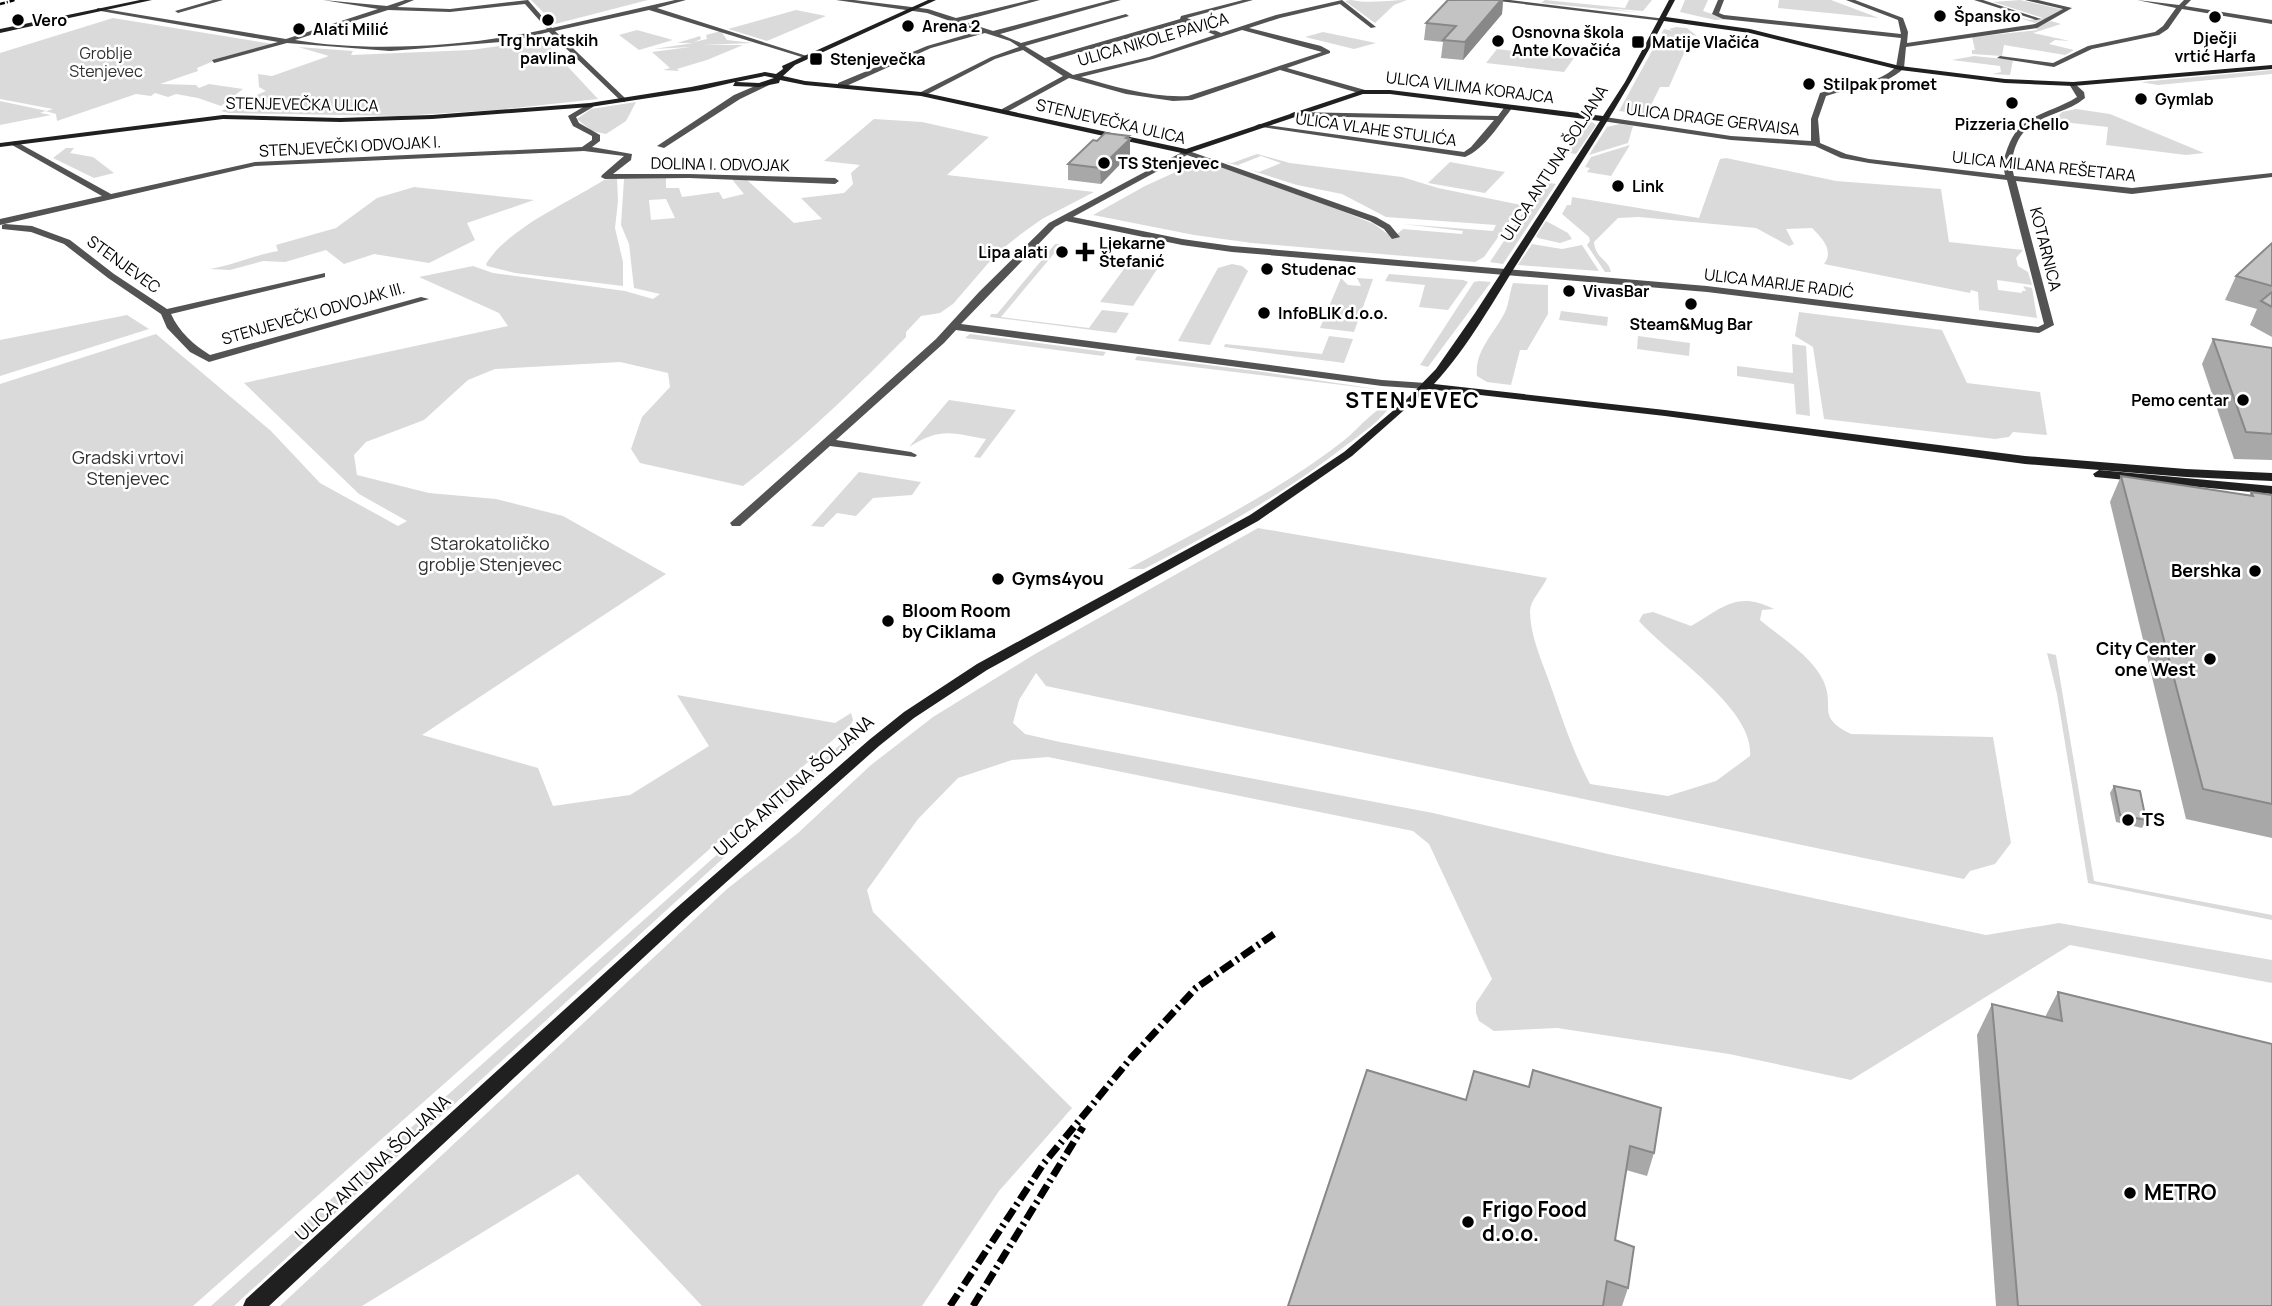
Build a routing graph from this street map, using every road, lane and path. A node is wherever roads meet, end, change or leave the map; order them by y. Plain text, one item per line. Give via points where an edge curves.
1 (149, 0) edge
2 (220, 0) edge
3 (326, 0) edge
4 (411, 0) edge
5 (683, 0) edge
6 (839, 0) edge
7 (933, 0) edge
8 (1037, 0) edge
9 (1118, 0) edge
10 (1250, 0) edge
11 (1493, 0) edge
12 (1672, 0) edge
13 (1721, 0) edge
14 (1849, 0) edge
15 (1977, 0) edge
16 (2028, 0) edge
17 (2140, 0) edge
18 (2188, 0) edge
19 (526, 1) edge
20 (1339, 1) edge
21 (2178, 7) junction
22 (650, 8) junction
23 (385, 9) junction
24 (913, 9) junction
25 (98, 10) junction
26 (178, 11) dead end
27 (1126, 16) dead end
28 (1663, 19) junction
29 (2038, 19) dead end
30 (956, 20) junction
31 (1184, 20) junction
32 (2272, 22) edge
33 (1373, 26) dead end
34 (1241, 28) junction
35 (0, 31) edge
36 (552, 32) junction
37 (991, 32) junction
38 (1221, 35) junction
39 (1903, 36) junction
40 (288, 41) junction
41 (1022, 46) junction
42 (1905, 46) junction
43 (807, 57) junction
44 (2000, 58) dead end
45 (214, 61) dead end
46 (1044, 61) junction
47 (792, 65) junction
48 (2272, 67) edge
49 (1279, 68) junction
50 (1900, 68) junction
51 (759, 74) junction
52 (1070, 77) junction
53 (777, 78) junction
54 (745, 82) junction
55 (805, 83) junction
56 (767, 84) junction
57 (2073, 84) junction
58 (841, 85) junction
59 (1362, 92) junction
60 (921, 94) junction
61 (737, 97) junction
62 (622, 100) junction
63 (590, 105) junction
64 (1509, 107) junction
65 (1005, 111) junction
66 (1294, 114) junction
67 (1501, 118) junction
68 (1605, 119) junction
69 (1259, 126) junction
70 (15, 143) junction
71 (1816, 144) junction
72 (0, 145) edge
73 (661, 146) dead end
74 (584, 149) junction
75 (1186, 152) junction
76 (2272, 175) edge
77 (605, 177) joint
78 (2010, 179) junction
79 (835, 181) dead end
80 (108, 197) junction
81 (1064, 218) junction
82 (0, 224) edge
83 (1395, 237) dead end
84 (1506, 272) junction
85 (322, 275) dead end
86 (424, 299) dead end
87 (165, 312) junction
88 (952, 326) junction
89 (2048, 328) joint
90 (209, 359) joint
91 (1426, 386) junction
92 (827, 442) junction
93 (911, 455) dead end
94 (2025, 460) junction
95 (2272, 477) edge
96 (2272, 490) edge
97 (736, 523) dead end
98 (254, 1306) edge

1 - 25 street
2 - 26 street
3 - 23 street
4 - 23 street
5 - 22 street
6 - 24 street, ULICA NIKOLE PAVIĆA
7 - 24 street
8 - 30 street
9 - 37 street
10 - 31 street
11 - 28 street
12 - 28 street, ULICA ANTUNA ŠOLJANA
13 - 39 street via 1716,14 1723,17
14 - 39 street via 1901,19
15 - 29 street
16 - 42 street via 2069,8 2037,26
17 - 21 street
18 - 21 street
19 - 23 street via 449,12
19 - 36 street
20 - 33 street
20 - 34 street, ULICA NIKOLE PAVIĆA
21 - 32 street
21 - 44 street via 2162,32 2090,47 2054,65
22 - 36 street
22 - 43 street
23 - 40 street
24 - 30 street, ULICA NIKOLE PAVIĆA
24 - 43 street
25 - 35 street
25 - 40 street
27 - 41 street
28 - 50 street via 1750,32
28 - 68 street, ULICA ANTUNA ŠOLJANA
30 - 37 street, ULICA NIKOLE PAVIĆA
31 - 38 street
31 - 46 street
34 - 38 street, ULICA NIKOLE PAVIĆA
34 - 49 street, ULICA NIKOLE PAVIĆA via 1328,51
36 - 40 street via 390,49
36 - 62 street
37 - 41 street, ULICA NIKOLE PAVIĆA
37 - 58 street via 929,47
38 - 52 street, ULICA NIKOLE PAVIĆA
39 - 42 street
40 - 45 street
41 - 46 street, ULICA NIKOLE PAVIĆA
41 - 60 street
42 - 50 street
43 - 47 street
46 - 52 street, ULICA NIKOLE PAVIĆA
47 - 51 street
47 - 53 street
48 - 57 street
49 - 52 street, ULICA NIKOLE PAVIĆA via 1182,99 1126,92
49 - 59 street
50 - 57 street via 1975,79
50 - 71 street, ULICA DRAGE GERVAISA via 1876,82 1823,95 1813,134
51 - 53 street, STENJEVEČKA ULICA
51 - 54 street
52 - 65 street
53 - 55 street, STENJEVEČKA ULICA
53 - 56 street
54 - 56 street, STENJEVEČKA ULICA
54 - 61 street
54 - 62 street, STENJEVEČKA ULICA
55 - 56 street, STENJEVEČKA ULICA
55 - 58 street, STENJEVEČKA ULICA
56 - 61 street
57 - 78 street, KOTARNICA via 2081,98 2049,110 2021,130 2009,152 2006,166
58 - 60 street, STENJEVEČKA ULICA
59 - 64 street, ULICA VILIMA KORAJCA
59 - 66 street, ULICA VILIMA KORAJCA
60 - 65 street, STENJEVEČKA ULICA
61 - 73 street
62 - 63 street, STENJEVEČKA ULICA
63 - 70 street, STENJEVEČKA ULICA via 396,119 223,117
63 - 74 street via 572,116 576,124 596,135 596,141
64 - 67 street, ULICA VLAHE STULIĆA
64 - 68 street, ULICA VILIMA KORAJCA
65 - 75 street, STENJEVEČKA ULICA
66 - 67 street
66 - 69 street, ULICA VILIMA KORAJCA
67 - 69 street, ULICA VLAHE STULIĆA via 1465,155
68 - 71 street, ULICA DRAGE GERVAISA via 1721,137
68 - 84 street, ULICA ANTUNA ŠOLJANA
69 - 75 street, ULICA VILIMA KORAJCA
70 - 72 street, STENJEVEČKA ULICA
70 - 80 street
71 - 78 street, ULICA MILANA REŠETARA via 1852,159
74 - 77 street, STENJEVEČKI ODVOJAK I. via 624,152 628,158
74 - 80 street, STENJEVEČKI ODVOJAK I. via 255,164
75 - 81 street, ULICA VILIMA KORAJCA
75 - 83 street, STENJEVEČKA ULICA via 1373,219
76 - 78 street, ULICA MILANA REŠETARA via 2132,191
77 - 79 street, DOLINA I. ODVOJAK
78 - 89 street, KOTARNICA
80 - 82 street, STENJEVEČKI ODVOJAK I.
81 - 84 street via 1231,249
81 - 88 street, ULICA VILIMA KORAJCA via 1019,256
82 - 87 street, STENJEVEC via 32,229 66,242
84 - 89 street, ULICA MARIJE RADIĆ via 1707,289
84 - 91 street, ULICA ANTUNA ŠOLJANA
85 - 87 street
86 - 90 street, STENJEVEČKI ODVOJAK III.
87 - 90 street, STENJEVEC via 171,326
88 - 91 street
88 - 92 street, ULICA VILIMA KORAJCA
91 - 94 street
91 - 98 street, ULICA ANTUNA ŠOLJANA via 1348,454 1264,512 982,667 874,743 680,914
92 - 93 street
92 - 97 street, ULICA VILIMA KORAJCA
94 - 95 street
94 - 96 street via 2126,477

